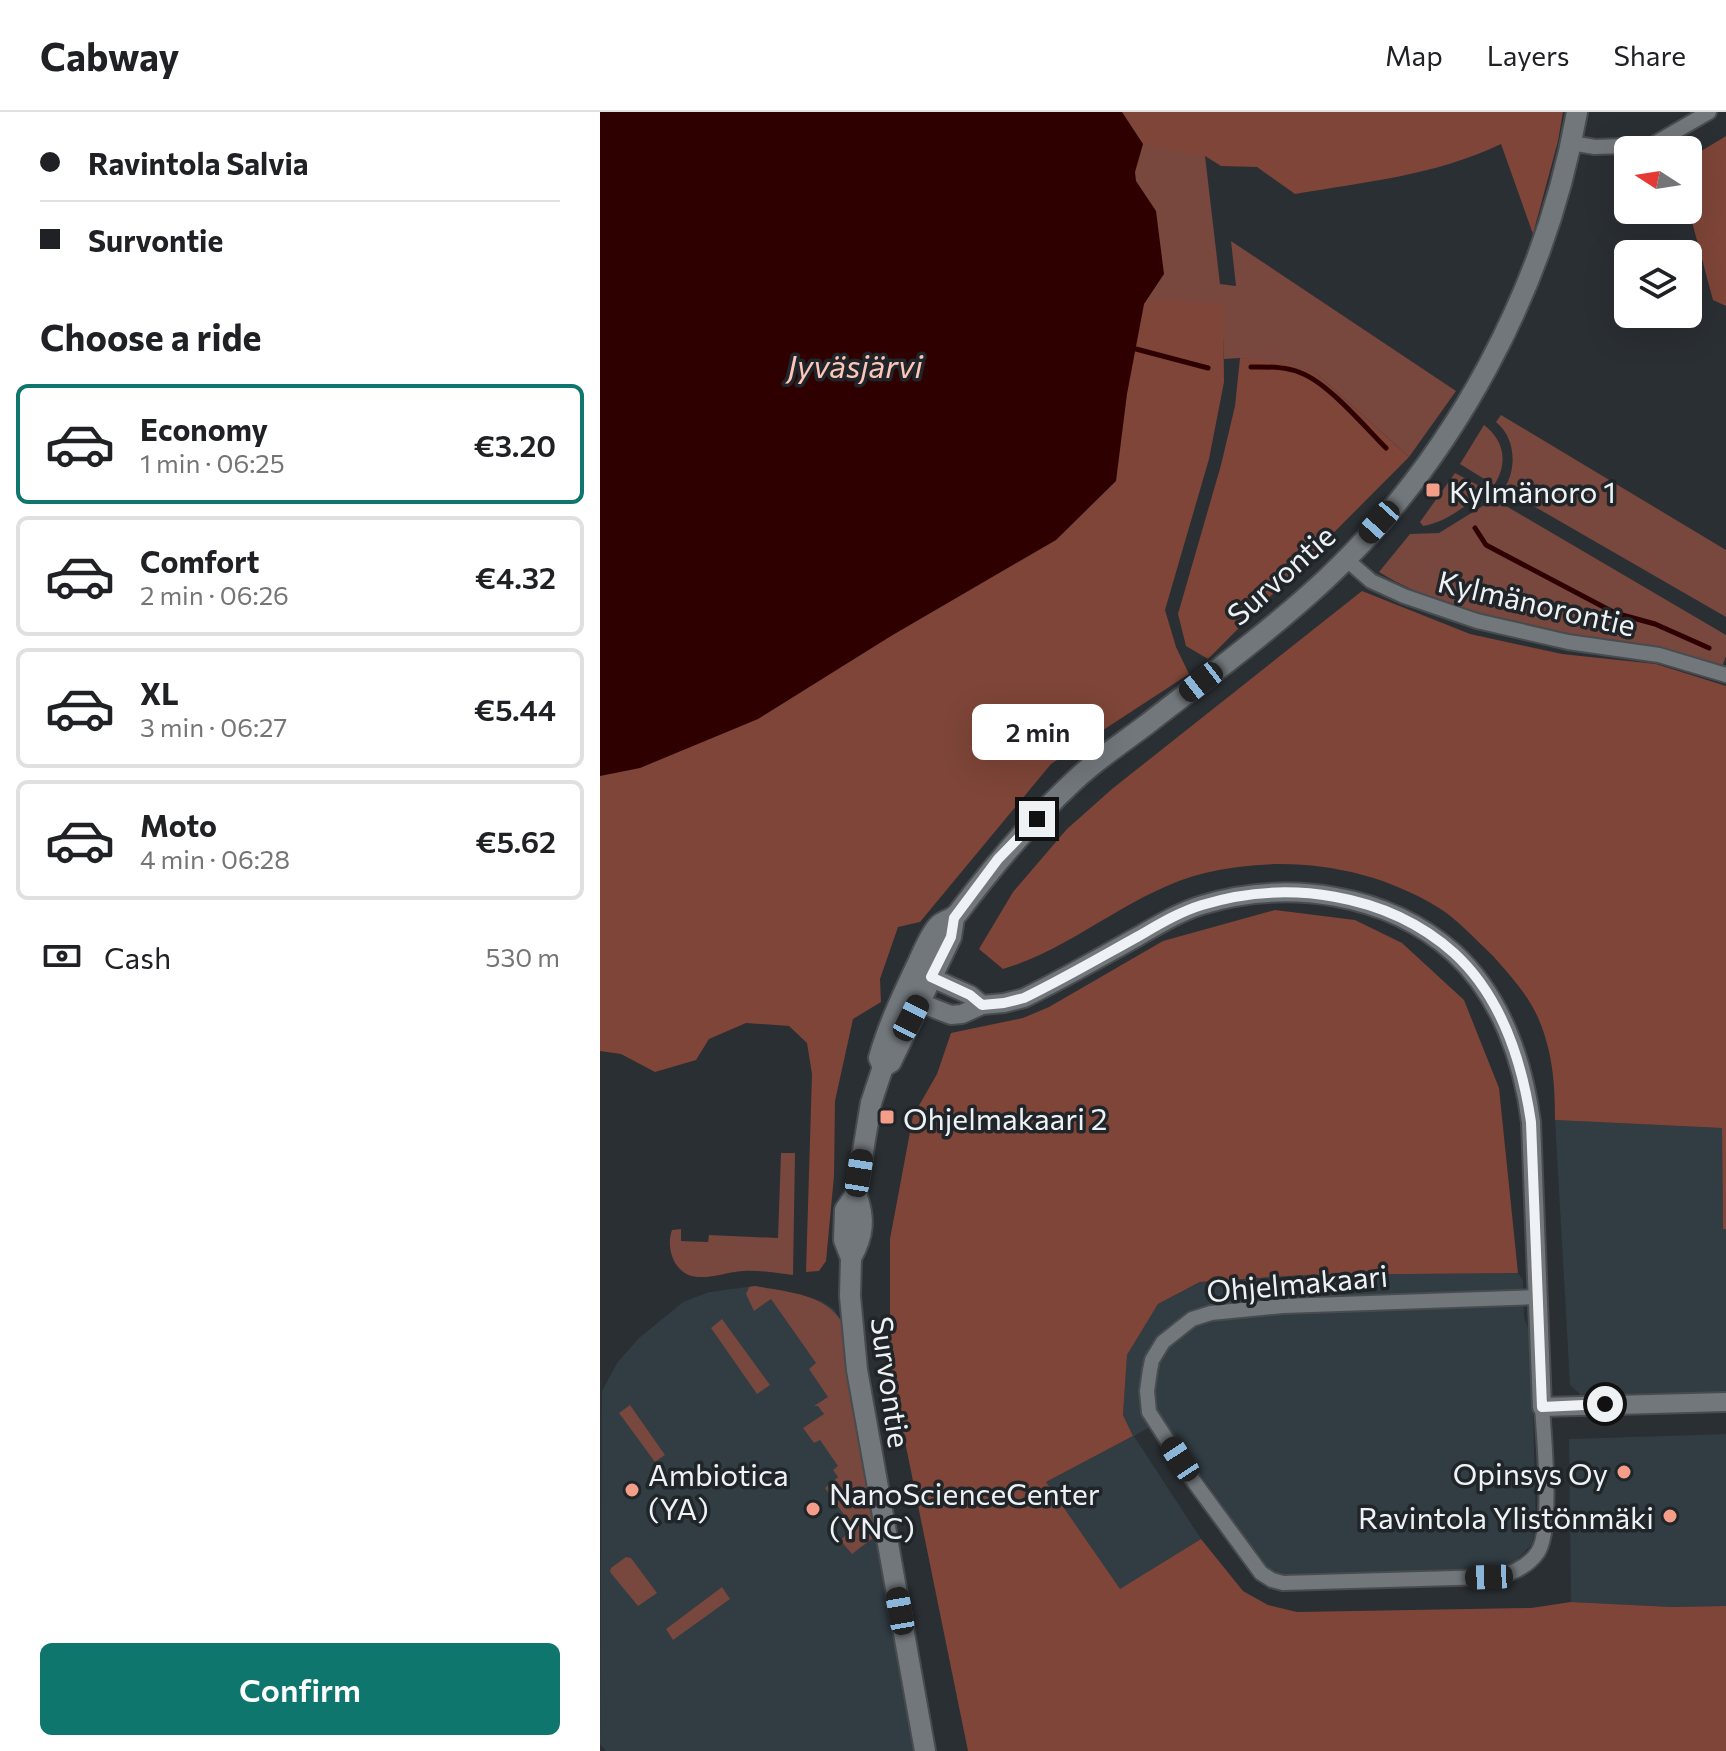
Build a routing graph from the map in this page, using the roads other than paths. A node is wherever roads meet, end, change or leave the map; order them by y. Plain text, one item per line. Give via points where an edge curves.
1 (1577, 112) edge
2 (1709, 112) edge
3 (1571, 143) junction
4 (1346, 559) junction
5 (1726, 675) edge
6 (923, 974) junction
7 (910, 999) junction
8 (982, 1005) junction
9 (1537, 1297) junction
10 (1726, 1402) edge
11 (1542, 1407) junction
12 (925, 1751) edge

1 - 3 main road, Survontie
2 - 3 street via 1652,145
3 - 4 main road, Survontie via 1529,280 1476,387 1430,459
4 - 5 street, Kylmänorontie via 1371,581 1477,621 1659,655
4 - 6 main road, Survontie via 1201,682 1075,779 998,859 954,918 951,937
6 - 7 main road, Survontie
6 - 8 street
7 - 8 street, Ohjelmakaari via 951,1015
7 - 12 main road, Survontie via 891,1062 883,1067 871,1103 856,1194 845,1210 844,1240 851,1258 857,1370
8 - 9 street, Ohjelmakaari via 1024,998 1165,921 1230,898 1302,892 1368,905 1410,922 1454,953 1470,972 1518,1056 1531,1122
9 - 11 street, Ohjelmakaari
9 - 11 street, Ohjelmakaari via 1211,1313 1192,1319 1163,1342 1152,1360 1147,1391 1149,1412 1195,1483 1261,1573 1283,1583 1505,1576 1520,1568 1538,1551 1546,1526
10 - 11 street

